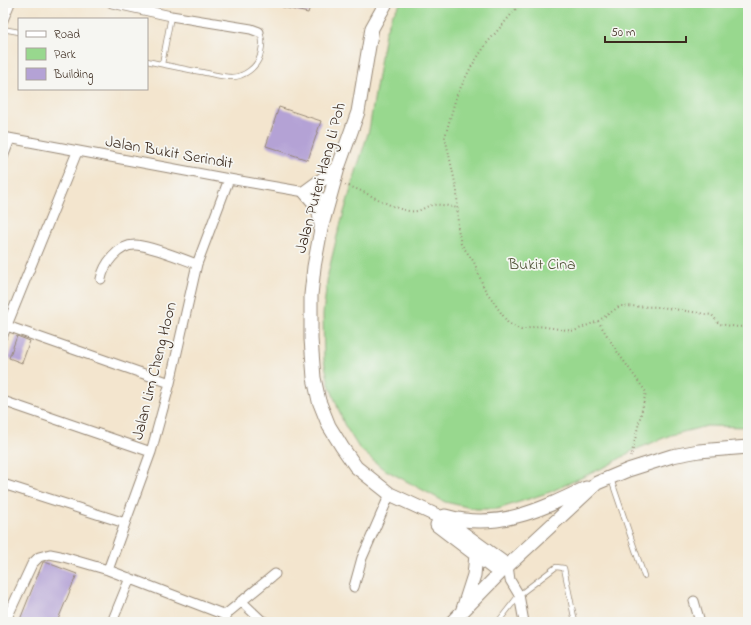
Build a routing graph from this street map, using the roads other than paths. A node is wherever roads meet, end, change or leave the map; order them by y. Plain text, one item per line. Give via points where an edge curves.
1 (10, 3) edge
2 (112, 3) edge
3 (377, 3) edge
4 (386, 3) edge
5 (171, 16) junction
6 (3, 20) edge
7 (372, 28) junction
8 (3, 29) edge
9 (18, 32) edge
10 (259, 32) joint
11 (148, 61) edge
12 (162, 64) junction
13 (7, 138) edge
14 (77, 152) junction
15 (3, 157) edge
16 (338, 168) junction
17 (229, 180) junction
18 (305, 192) junction
19 (329, 200) junction
20 (321, 229) junction
21 (197, 264) junction
22 (101, 279) dead end
23 (7, 326) junction
24 (3, 335) edge
25 (170, 383) junction
26 (3, 401) edge
27 (748, 447) edge
28 (151, 452) junction
29 (611, 477) junction
30 (597, 483) junction
31 (3, 484) edge
32 (390, 494) junction
33 (424, 510) junction
34 (125, 523) junction
35 (476, 555) junction
36 (108, 570) junction
37 (506, 573) junction
38 (275, 574) dead end
39 (644, 576) dead end
40 (130, 578) junction
41 (354, 587) dead end
42 (519, 595) junction
43 (241, 602) junction
44 (694, 602) dead end
45 (462, 612) junction
46 (226, 618) edge
47 (5, 622) edge
48 (112, 622) edge
49 (266, 622) edge
50 (452, 622) edge
51 (498, 622) edge
52 (524, 622) edge
53 (574, 622) edge
54 (700, 622) edge

1 - 6 street
2 - 5 street
3 - 7 street
4 - 7 street, Jalan Puteri Hang Li Poh
5 - 10 street
5 - 12 lane
7 - 16 street, Jalan Puteri Hang Li Poh via 358,112
8 - 9 lane
10 - 12 lane via 262,46 259,59 252,69 244,74 233,77 218,76
11 - 12 lane
13 - 14 street, Jalan Bukit Serindit
13 - 15 street
14 - 17 street, Jalan Bukit Serindit
14 - 23 street
16 - 18 street
16 - 19 street, Jalan Puteri Hang Li Poh
17 - 18 street, Jalan Bukit Serindit
17 - 21 street, Jalan Lim Cheng Hoon
18 - 19 street, Jalan Bukit Serindit
18 - 20 street via 318,207
19 - 20 street, Jalan Puteri Hang Li Poh
20 - 32 street, Jalan Puteri Hang Li Poh via 311,295 311,339 314,378 319,401 329,426 356,467
21 - 22 street via 134,244 122,248 113,256 105,265
21 - 25 street, Jalan Lim Cheng Hoon
23 - 24 street
23 - 25 street
25 - 28 street, Jalan Lim Cheng Hoon
26 - 28 street
27 - 29 street via 672,456
28 - 34 street, Jalan Lim Cheng Hoon
29 - 30 street
29 - 39 lane
30 - 33 street via 543,509 496,521 458,520
30 - 37 street
31 - 34 street
32 - 33 street, Jalan Puteri Hang Li Poh
32 - 41 street via 362,558
33 - 35 street, Jalan Puteri Hang Li Poh via 437,525
33 - 37 street, Jalan Puteri Hang Li Poh via 442,518
34 - 36 street, Jalan Lim Cheng Hoon
35 - 37 street, Jalan Puteri Hang Li Poh
35 - 45 street via 474,575
36 - 40 street
36 - 47 street via 50,554 39,557 32,564
37 - 42 street
37 - 45 street
38 - 43 street
40 - 46 street
40 - 48 street
42 - 51 lane
42 - 52 street
42 - 53 lane via 556,567 564,568
43 - 46 street
43 - 49 street
44 - 54 street
45 - 50 street

